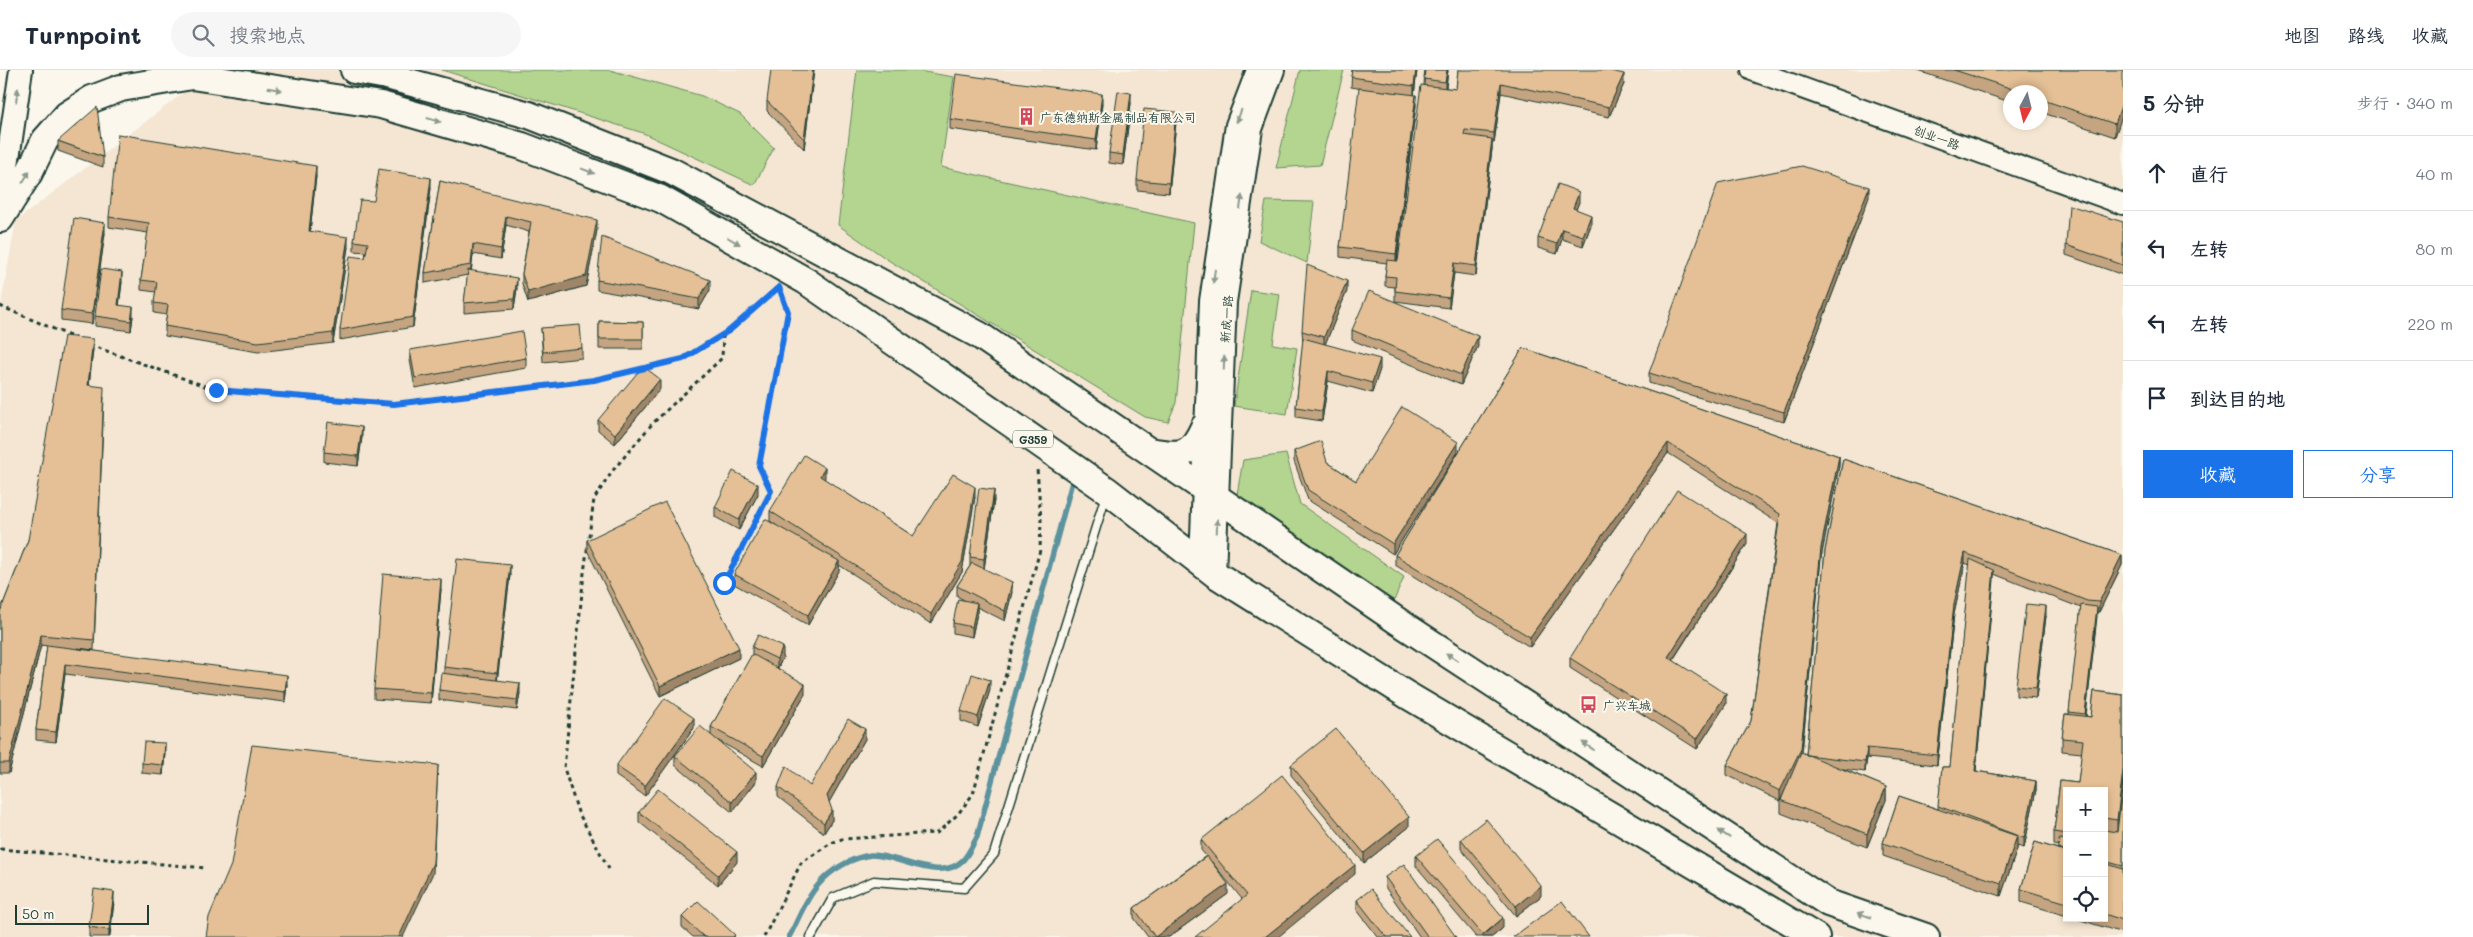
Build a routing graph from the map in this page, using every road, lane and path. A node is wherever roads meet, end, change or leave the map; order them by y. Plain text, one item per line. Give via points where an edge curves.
1 (21, 70) edge
2 (136, 70) edge
3 (354, 70) edge
4 (1257, 70) edge
5 (1274, 70) edge
6 (1752, 70) edge
7 (192, 76) junction
8 (2123, 204) edge
9 (0, 213) edge
10 (0, 219) edge
11 (0, 306) edge
12 (723, 335) junction
13 (78, 340) edge
14 (87, 344) edge
15 (1204, 427) junction
16 (1035, 441) junction
17 (1149, 451) junction
18 (1108, 491) junction
19 (1210, 493) junction
20 (1208, 568) junction
21 (724, 583) dead end
22 (0, 849) edge
23 (206, 868) dead end
24 (609, 868) dead end
25 (764, 937) edge
26 (811, 937) edge
27 (1816, 937) edge
28 (1926, 937) edge

9 -> 1 main road
2 - 7 highway, G359
3 - 17 highway via 528,115 671,172 978,335
4 -> 15 street, 新成一路 via 1236,125 1210,301
19 -> 5 street, 新成一路 via 1226,302 1252,129
6 - 8 street, 创业一路
10 -> 7 highway via 45,140 67,115 92,99 121,88
7 -> 16 highway, G359 via 381,105 522,146 661,199 806,281
11 - 13 path
12 - 14 path via 683,359 594,380 394,404 216,390
12 - 21 path via 779,287 788,312 759,466 771,491
12 - 24 path via 722,358 652,424 594,499 564,768 578,812
15 - 17 highway via 1196,445 1183,453
15 - 19 street, 新成一路
16 - 18 highway, G359
16 - 25 path via 1040,550 973,794 938,833 842,838 800,863
17 - 19 highway
18 - 20 highway, G359
18 - 26 lane via 994,854 964,888 874,881 833,898
19 - 20 street, 新成一路
28 -> 19 highway via 1828,903 1408,628
20 - 27 highway, G359 via 1406,695
22 - 23 path

